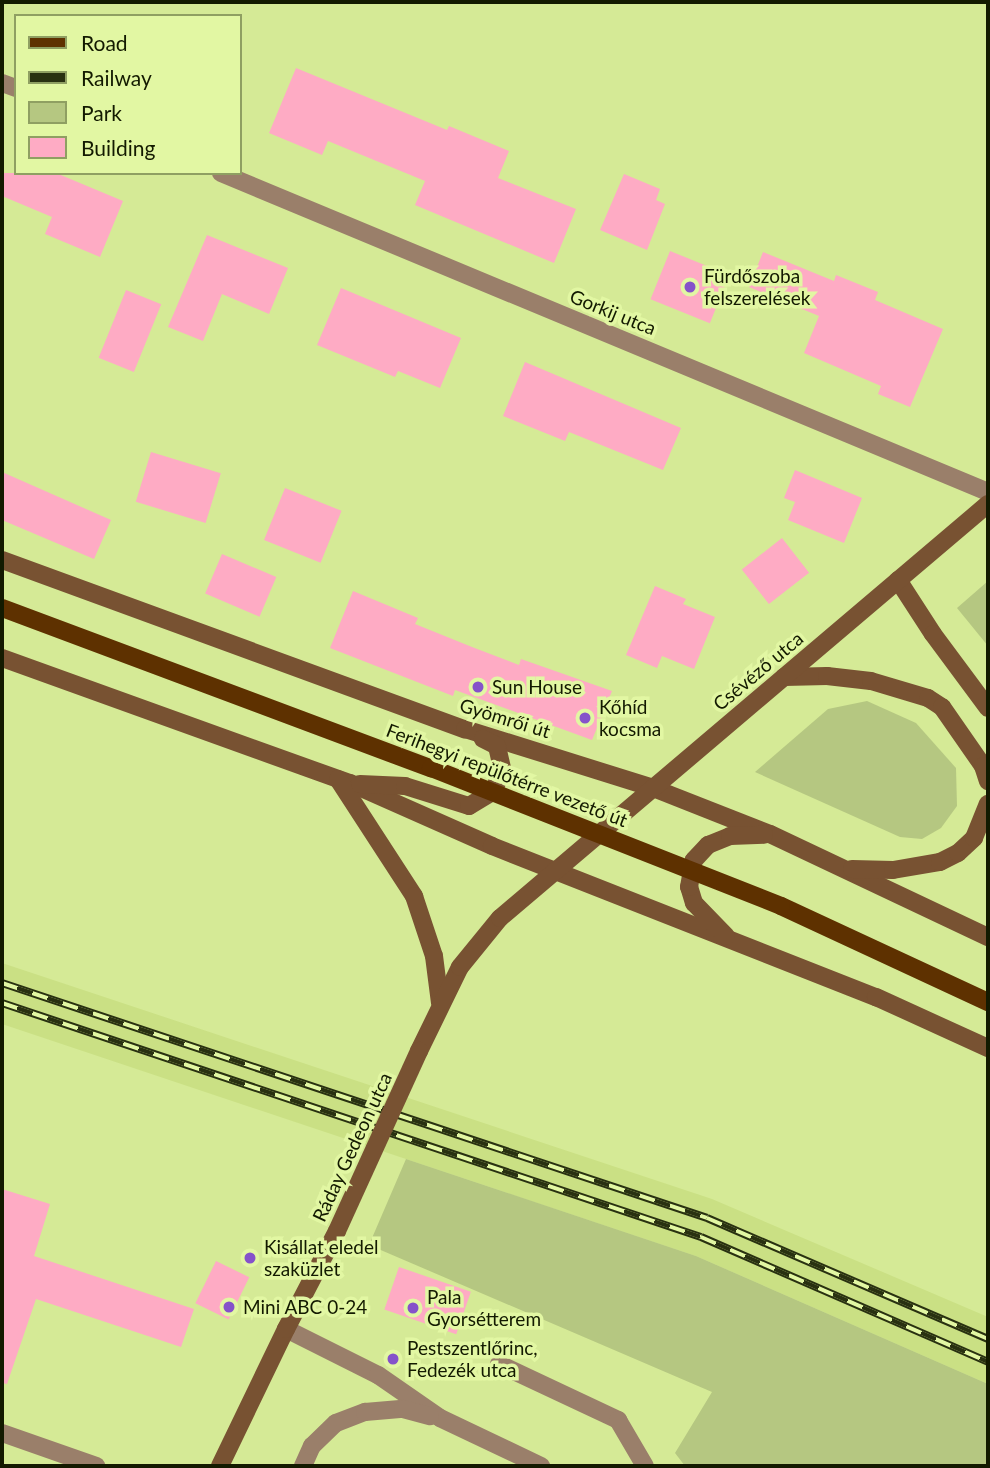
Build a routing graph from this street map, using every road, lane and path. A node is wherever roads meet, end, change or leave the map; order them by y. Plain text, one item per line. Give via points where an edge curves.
1 (226, 175) edge
2 (988, 492) edge
3 (988, 503) edge
4 (2, 560) edge
5 (898, 580) junction
6 (2, 608) edge
7 (2, 657) edge
8 (784, 677) junction
9 (988, 708) edge
10 (465, 729) junction
11 (344, 781) junction
12 (988, 781) edge
13 (653, 788) junction
14 (988, 804) edge
15 (770, 834) junction
16 (846, 868) junction
17 (555, 870) junction
18 (988, 937) edge
19 (731, 941) junction
20 (988, 1002) edge
21 (440, 1003) junction
22 (988, 1048) edge
23 (286, 1329) junction
24 (499, 1364) dead end
25 (440, 1418) junction
26 (2, 1433) edge
27 (96, 1466) edge
28 (220, 1466) edge
29 (303, 1466) edge
30 (541, 1466) edge
31 (645, 1466) edge

1 - 2 street, Gorkij utca
3 - 5 street, Csévéző utca
4 - 10 street, Gyömrői út
5 - 8 street, Csévéző utca
5 - 9 street
6 - 20 main road, Ferihegyi repülőtérre vezető út, bridge via 431,768 781,906
7 - 11 street
8 - 12 street via 872,681 928,698 942,707 983,766
8 - 13 street, Csévéző utca
10 - 11 street via 497,746 502,768 494,791 469,806 405,786
10 - 13 street, Gyömrői út
11 - 17 street
11 - 21 street via 414,896 435,956
13 - 15 street, Gyömrői út
13 - 17 street, Csévéző utca
14 - 16 street via 974,838 940,862 893,870
15 - 16 street, Gyömrői út
15 - 19 street via 730,836 708,845 694,860 689,887 694,903
16 - 18 street, Gyömrői út
17 - 19 street
17 - 21 street, Ráday Gedeon utca via 484,936
19 - 22 street via 876,997
21 - 23 street, Ráday Gedeon utca, bridge via 337,1231
23 - 25 street via 368,1369
23 - 28 street, Ráday Gedeon utca
24 - 31 street via 618,1420
25 - 29 street via 403,1409 365,1412 337,1423 312,1446
25 - 30 street
26 - 27 street

